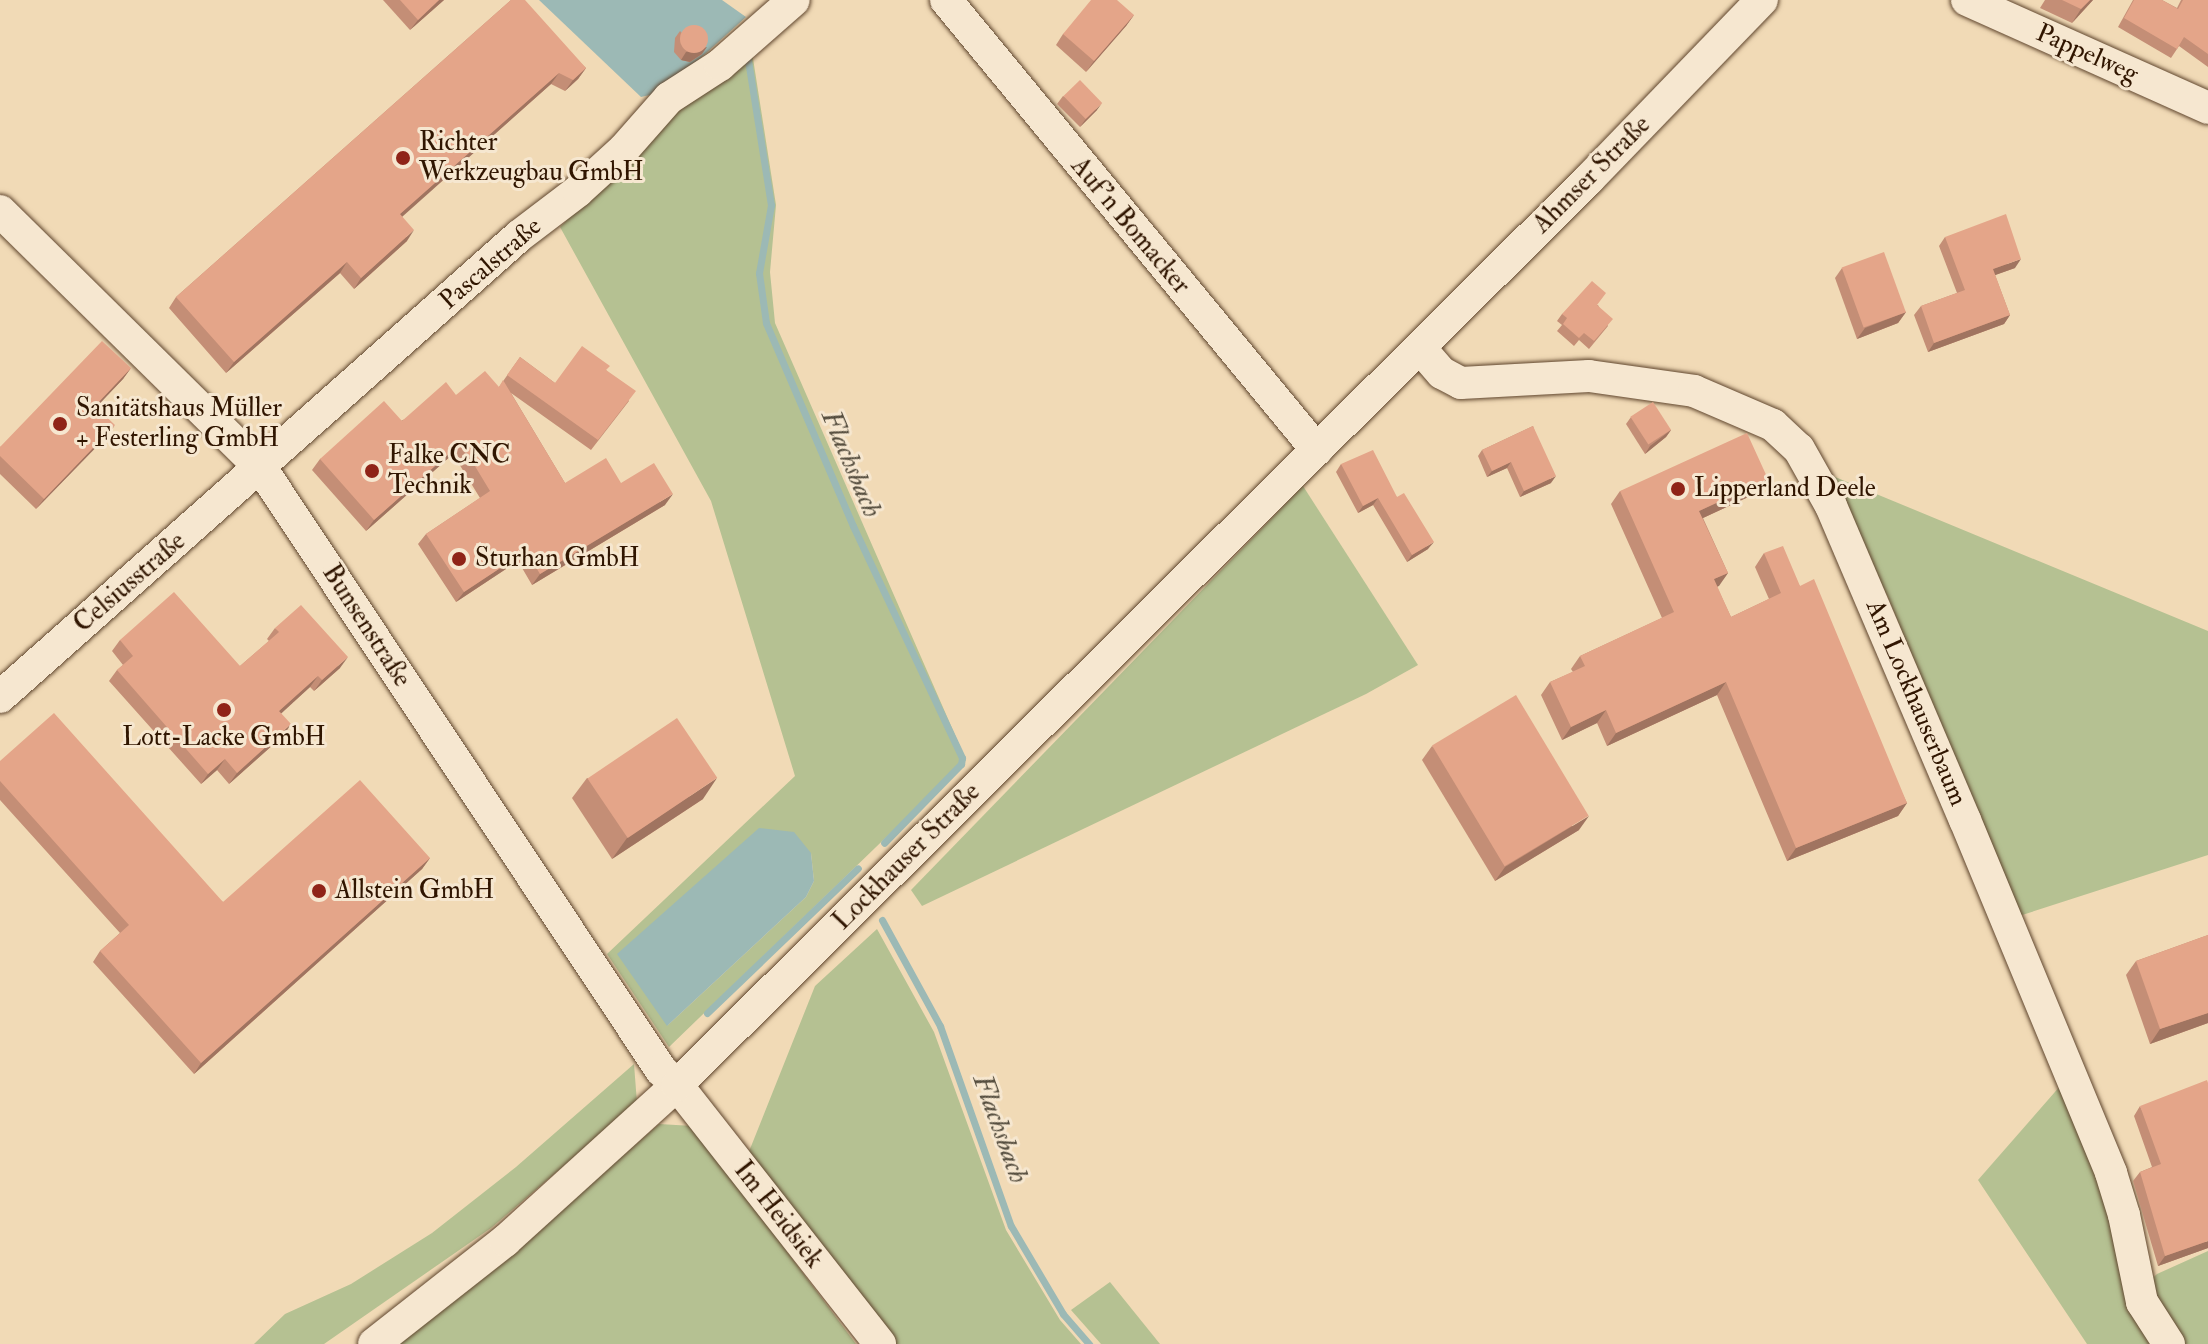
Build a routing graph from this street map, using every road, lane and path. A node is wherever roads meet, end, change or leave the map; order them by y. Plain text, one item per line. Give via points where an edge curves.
1 (794, 0) edge
2 (946, 0) edge
3 (1762, 0) edge
4 (1967, 0) edge
5 (2208, 108) edge
6 (0, 211) edge
7 (1420, 348) junction
8 (1317, 450) junction
9 (261, 468) junction
10 (0, 697) edge
11 (677, 1085) junction
12 (374, 1344) edge
13 (880, 1344) edge
14 (2169, 1344) edge

1 - 9 street, Pascalstraße via 720,65 669,98 601,170 519,236
2 - 8 street, Auf'n Bomacker
3 - 7 street, Ahmser Straße
4 - 5 street, Pappelweg
6 - 9 street, Bunsenstraße
7 - 8 street, Lockhauser Straße
7 - 14 street, Am Lockhauserbaum via 1442,373 1461,383 1589,376 1694,391 1773,425 1799,449 1831,506 2111,1173 2142,1302
8 - 11 street, Lockhauser Straße
9 - 10 street, Celsiusstraße
9 - 11 street, Bunsenstraße via 552,911 661,1070
11 - 12 street, Lockhauser Straße via 505,1241
11 - 13 street, Im Heidsiek

